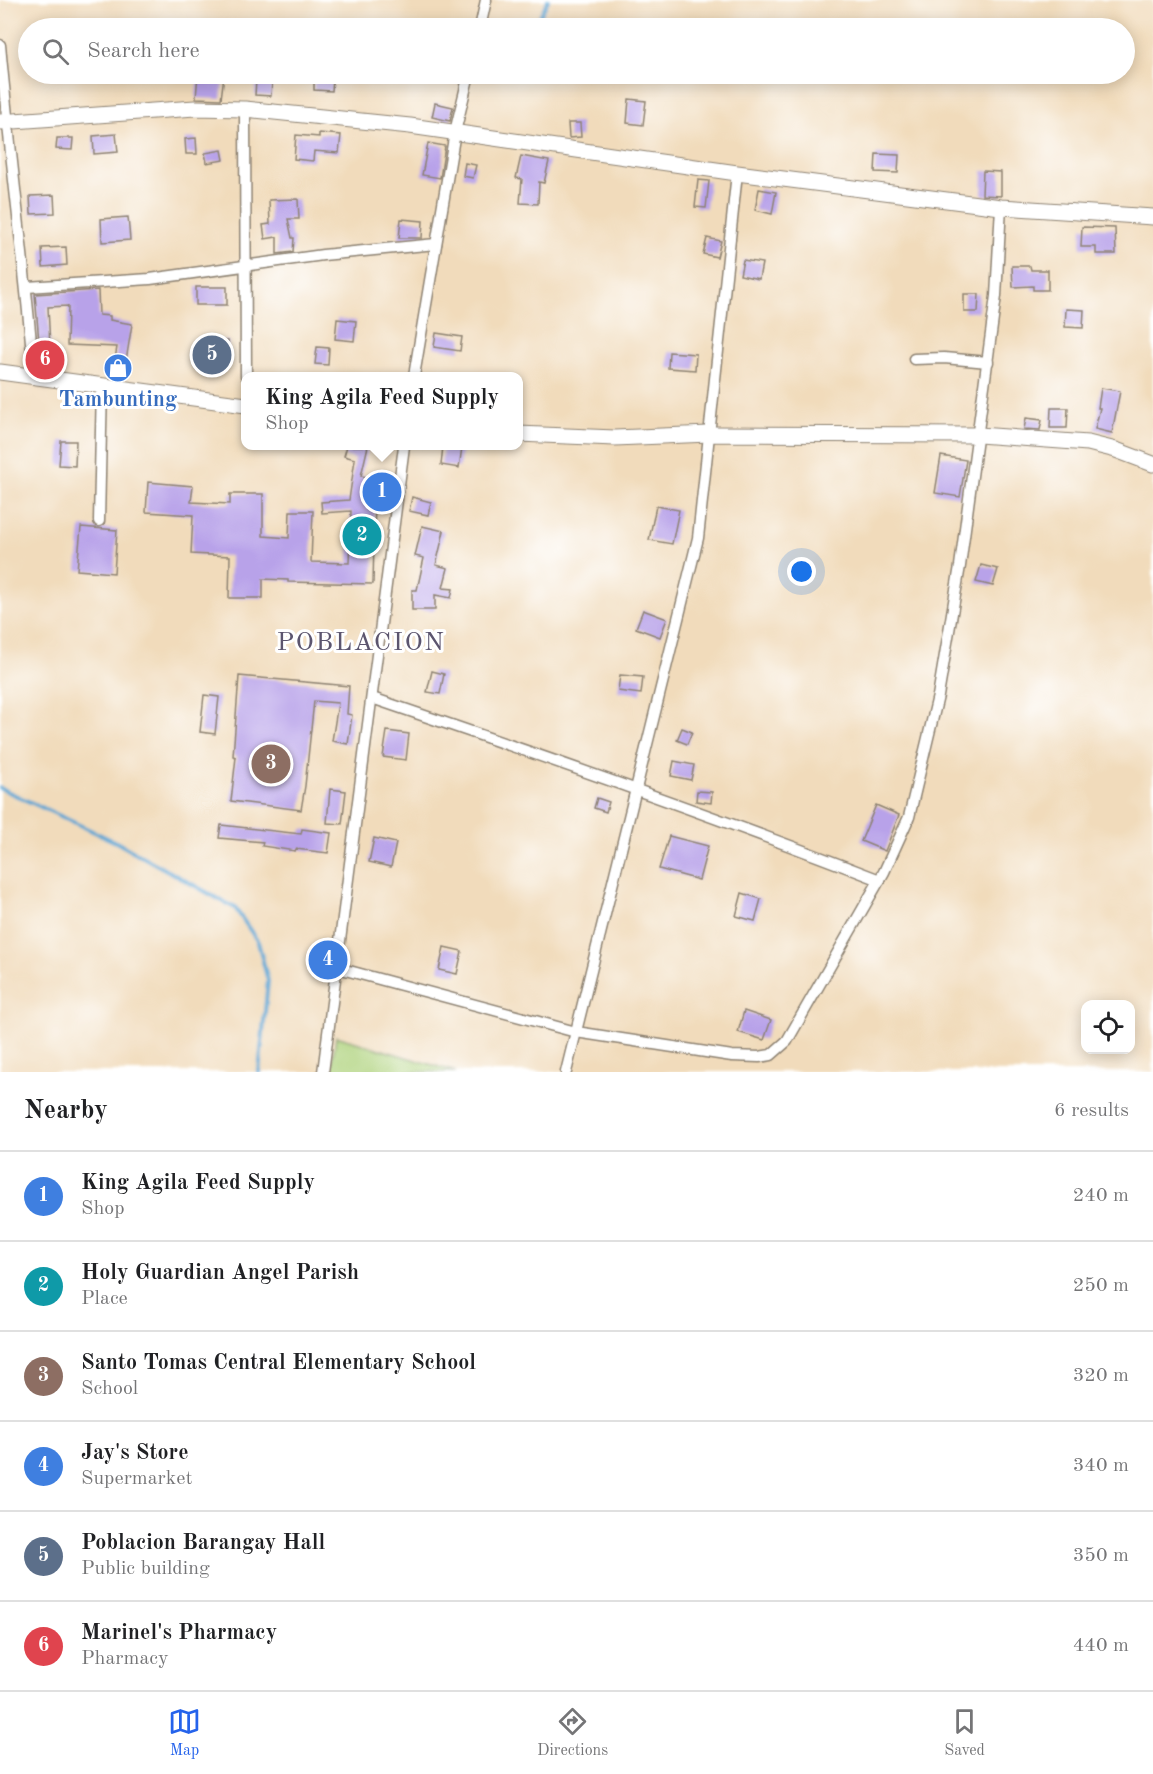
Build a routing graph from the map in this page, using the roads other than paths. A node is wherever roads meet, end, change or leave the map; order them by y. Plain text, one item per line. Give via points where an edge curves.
1 (486, 0) edge
2 (482, 18) edge
3 (0, 45) edge
4 (467, 84) edge
5 (245, 109) junction
6 (3, 122) edge
7 (455, 132) junction
8 (737, 172) junction
9 (1001, 207) junction
10 (1153, 217) edge
11 (436, 244) junction
12 (245, 267) junction
13 (27, 287) junction
14 (914, 359) dead end
15 (988, 362) junction
16 (0, 372) edge
17 (246, 372) edge
18 (415, 372) edge
19 (34, 376) junction
20 (102, 386) junction
21 (241, 404) edge
22 (523, 434) edge
23 (709, 434) junction
24 (979, 435) junction
25 (403, 450) edge
26 (1153, 464) edge
27 (99, 520) dead end
28 (372, 698) junction
29 (636, 789) junction
30 (880, 880) junction
31 (338, 968) junction
32 (576, 1032) junction
33 (323, 1072) edge
34 (567, 1072) edge

1 - 2 street
3 - 6 street
4 - 7 street
5 - 6 street via 183,109
5 - 7 street
5 - 12 street
6 - 13 street
7 - 8 street
7 - 11 street
8 - 9 street
8 - 23 street
9 - 10 street
9 - 15 street
11 - 12 street
11 - 18 street
12 - 13 street via 150,279
12 - 17 street
13 - 19 street
14 - 15 street
15 - 24 street
16 - 19 street
19 - 20 street
20 - 21 street
20 - 27 street
22 - 23 street via 615,438
23 - 24 street
23 - 29 street via 698,538
24 - 26 street via 1088,443
24 - 30 street via 938,696 906,824
25 - 28 street
28 - 29 street
28 - 31 street
29 - 30 street
29 - 32 street
30 - 32 street via 787,1041 771,1055 732,1056
31 - 32 street
31 - 33 street
32 - 34 street

